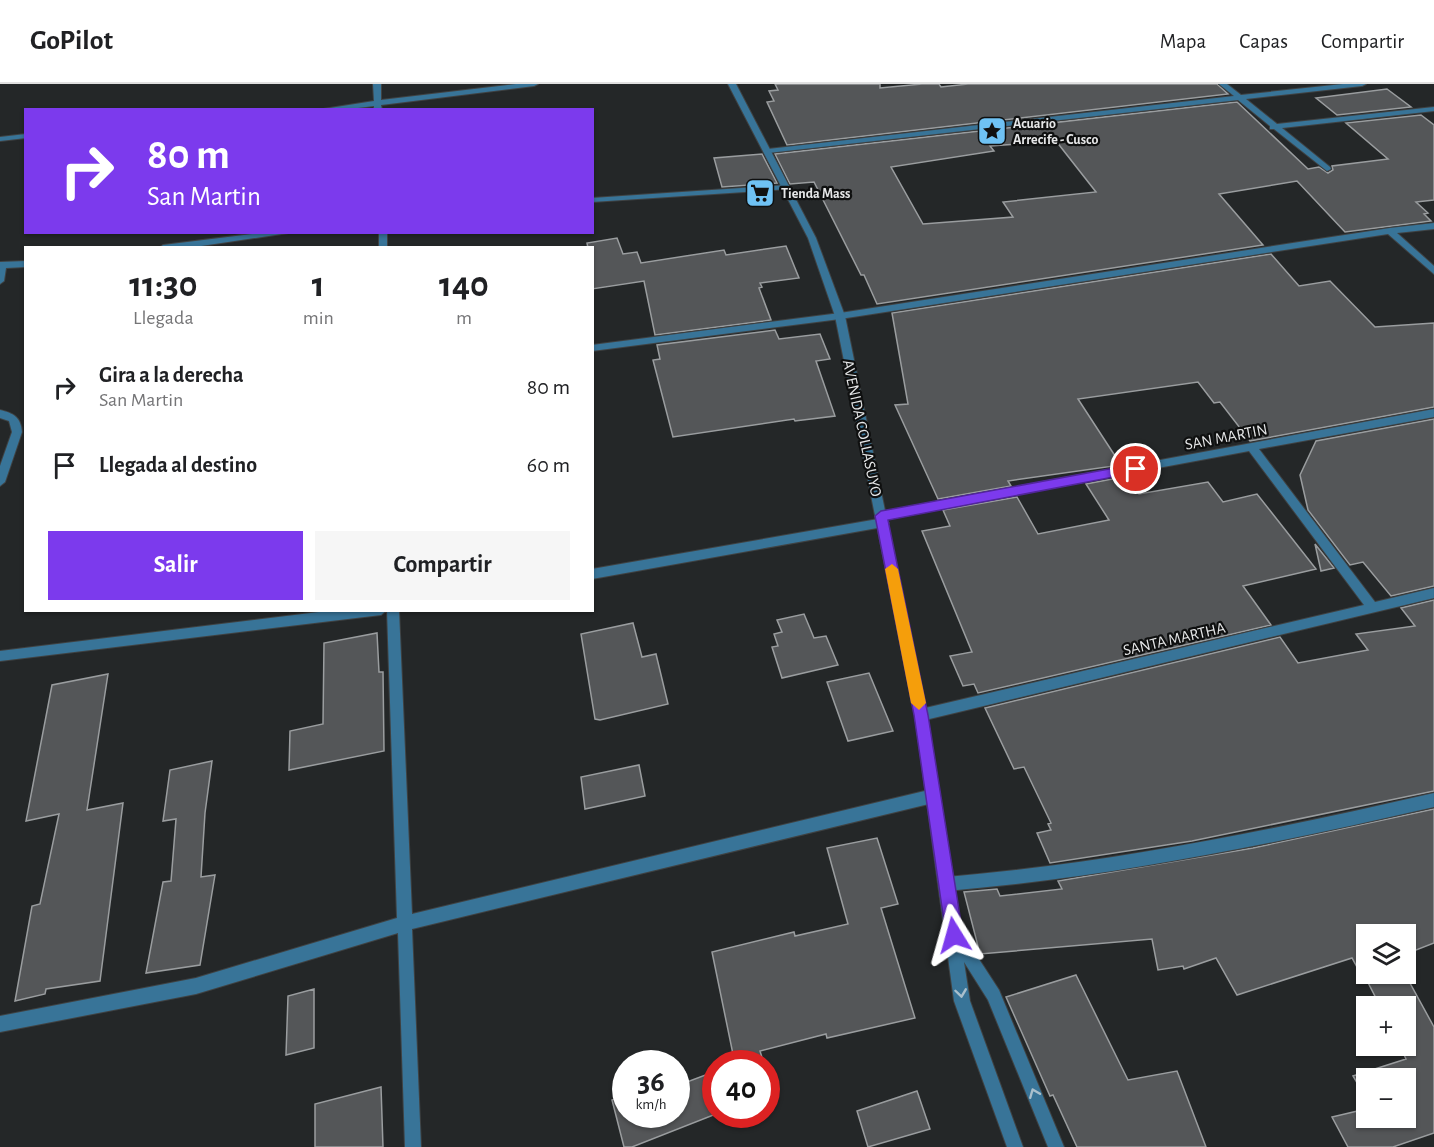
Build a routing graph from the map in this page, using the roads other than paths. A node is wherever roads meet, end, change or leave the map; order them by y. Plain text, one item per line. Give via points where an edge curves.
1 (378, 84) edge
2 (534, 84) edge
3 (732, 84) edge
4 (1223, 84) edge
5 (1362, 84) edge
6 (1238, 98) junction
7 (378, 107) edge
8 (359, 108) edge
9 (1434, 109) edge
10 (1273, 127) junction
11 (24, 136) edge
12 (0, 139) edge
13 (768, 151) junction
14 (1327, 169) dead end
15 (787, 187) junction
16 (594, 200) edge
17 (1434, 226) edge
18 (1390, 231) junction
19 (275, 234) edge
20 (179, 246) edge
21 (24, 264) edge
22 (1, 266) edge
23 (1434, 271) edge
24 (0, 281) edge
25 (840, 316) junction
26 (594, 348) edge
27 (1434, 412) edge
28 (0, 414) edge
29 (21, 432) edge
30 (1251, 447) junction
31 (0, 482) edge
32 (882, 519) junction
33 (594, 574) edge
34 (1434, 593) edge
35 (1372, 607) junction
36 (364, 612) edge
37 (393, 612) edge
38 (0, 656) edge
39 (921, 715) junction
40 (933, 796) junction
41 (1434, 800) edge
42 (947, 884) junction
43 (403, 924) junction
44 (954, 935) junction
45 (0, 1024) edge
46 (412, 1147) edge
47 (1015, 1147) edge
48 (1056, 1147) edge

1 - 7 street
2 - 7 street
3 - 13 street, AVENIDA COLLASUYO
4 - 6 street
5 - 6 street
6 - 10 street
6 - 13 street
7 - 8 street
9 - 10 street
10 - 14 street
11 - 12 street
13 - 15 street, AVENIDA COLLASUYO
15 - 16 street
15 - 25 street, AVENIDA COLLASUYO via 812,238
17 - 18 street
18 - 23 street
18 - 25 street
19 - 20 street
21 - 22 street
22 - 24 street
25 - 26 street
25 - 32 street, AVENIDA COLLASUYO
27 - 30 street, SAN MARTIN
28 - 29 street via 12,417
29 - 31 street
30 - 32 street, SAN MARTIN
30 - 35 street
32 - 33 street, SAN MARTIN
32 - 39 street, AVENIDA COLLASUYO
34 - 35 street, SANTA MARTHA
35 - 39 street, SANTA MARTHA
36 - 38 street
37 - 43 street
39 - 40 street, AVENIDA COLLASUYO
40 - 42 street, AVENIDA COLLASUYO
40 - 43 street
41 - 42 street via 1280,835 1020,879
42 - 44 street, AVENIDA COLLASUYO
43 - 45 street via 196,986
43 - 46 street
44 -> 47 street, AVENIDA COLLASUYO via 962,1001
48 -> 44 street, AVENIDA COLLASUYO via 994,995

